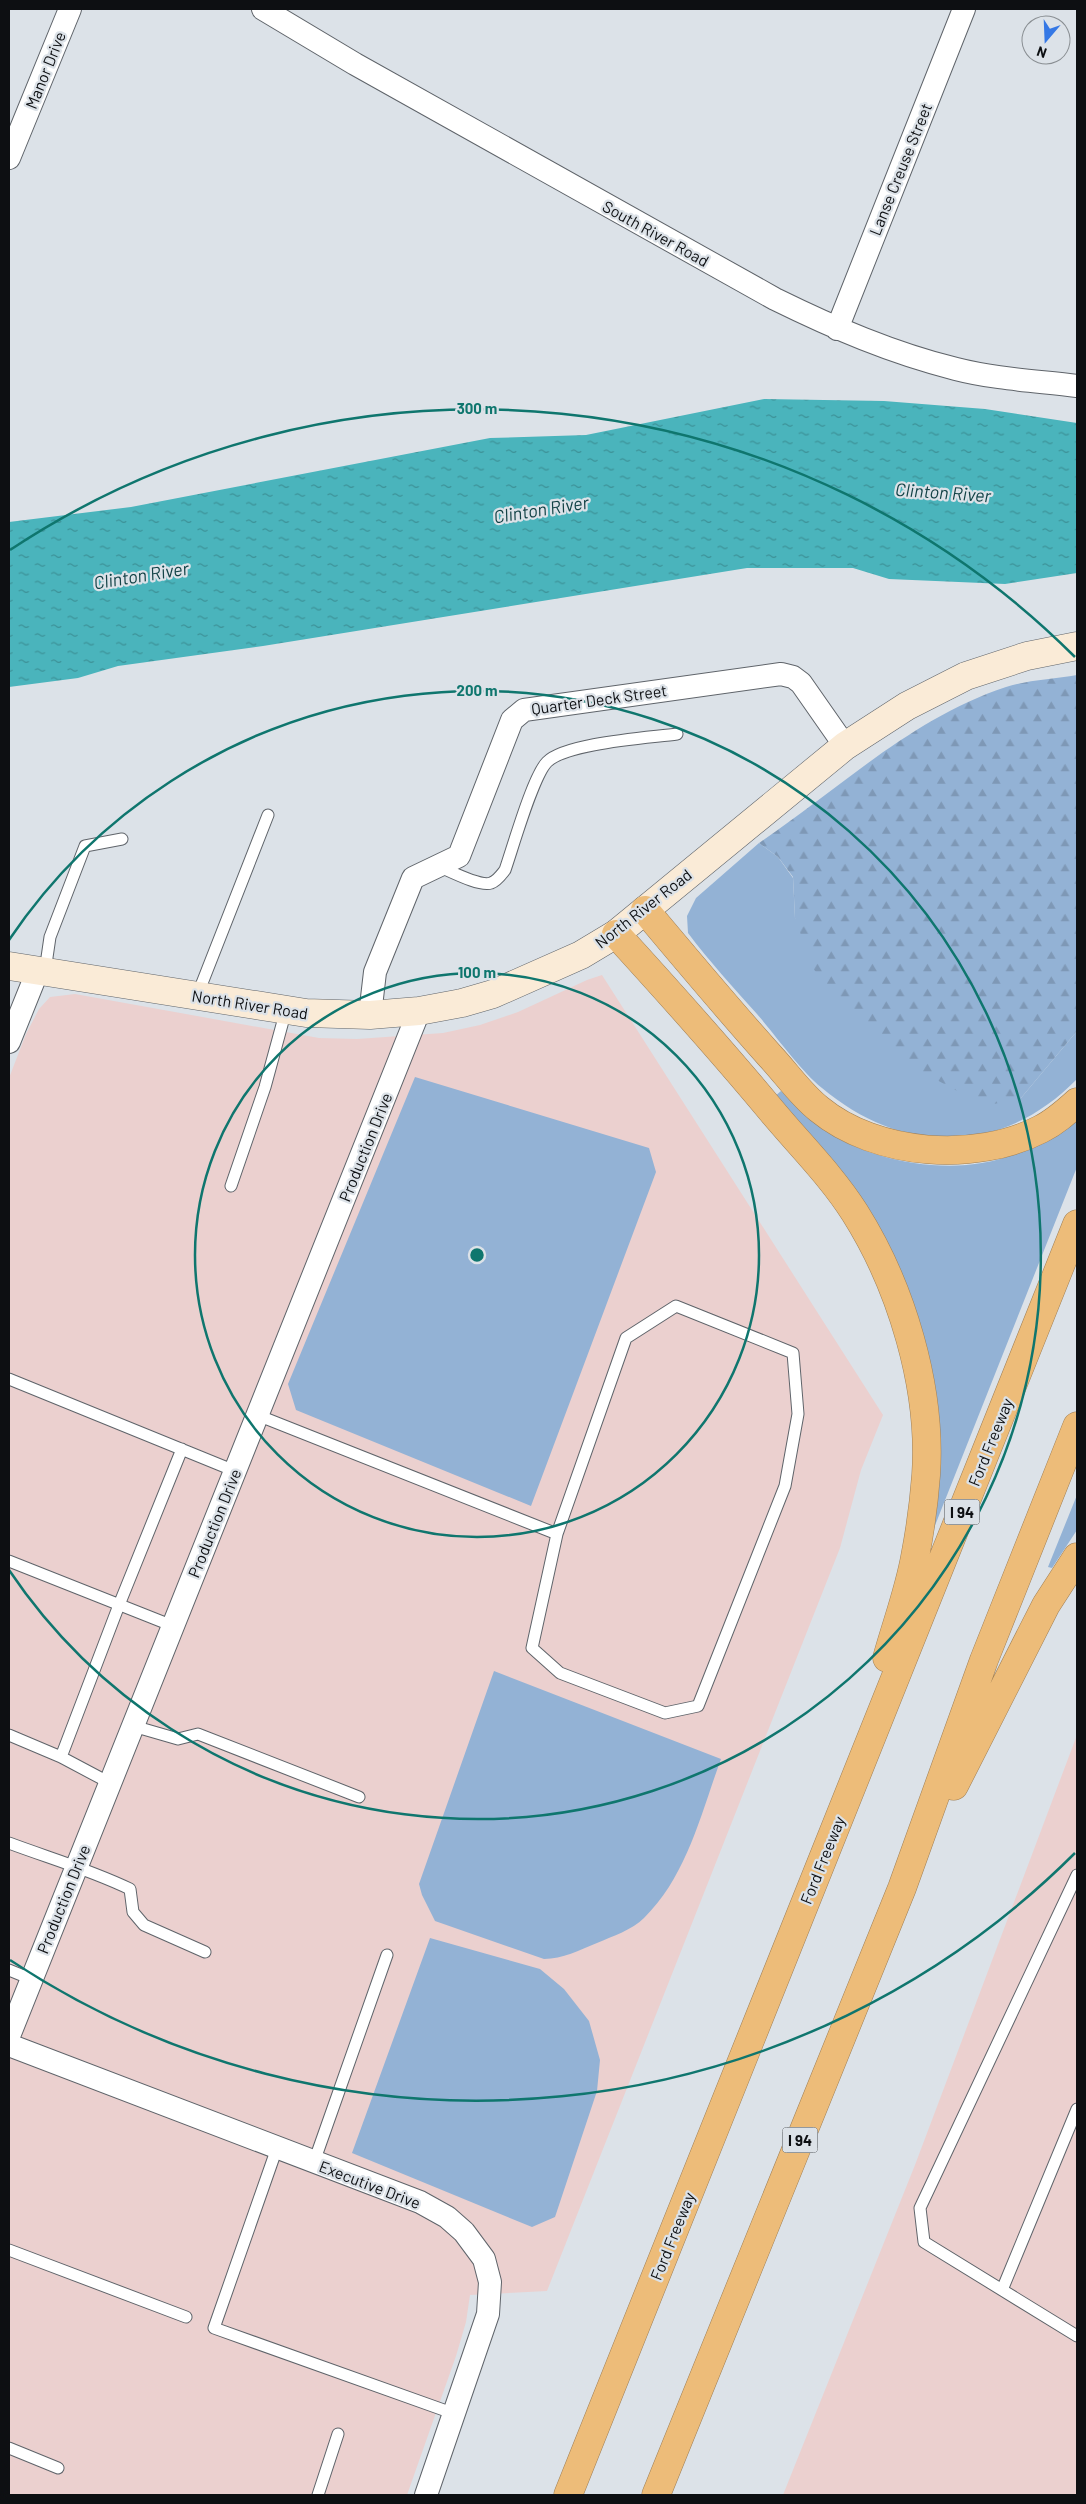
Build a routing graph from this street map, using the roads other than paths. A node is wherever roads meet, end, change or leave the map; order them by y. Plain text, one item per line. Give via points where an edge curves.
1 (70, 9) edge
2 (262, 9) edge
3 (964, 9) edge
4 (9, 158) edge
5 (837, 329) junction
6 (1077, 386) edge
7 (1077, 646) edge
8 (677, 734) dead end
9 (845, 746) junction
10 (268, 815) dead end
11 (122, 839) dead end
12 (438, 866) junction
13 (645, 910) junction
14 (616, 934) junction
15 (9, 966) edge
16 (42, 970) junction
17 (197, 996) junction
18 (286, 1010) junction
19 (419, 1011) junction
20 (370, 1015) junction
21 (9, 1042) edge
22 (1077, 1102) edge
23 (231, 1186) dead end
24 (1077, 1224) edge
25 (9, 1379) edge
26 (258, 1415) junction
27 (1077, 1426) edge
28 (182, 1449) junction
29 (235, 1471) junction
30 (557, 1534) junction
31 (1077, 1557) edge
32 (9, 1561) edge
33 (119, 1605) junction
34 (173, 1626) junction
35 (133, 1726) junction
36 (9, 1735) edge
37 (61, 1757) junction
38 (110, 1783) junction
39 (359, 1798) dead end
40 (846, 1800) junction
41 (9, 1843) edge
42 (76, 1868) junction
43 (1077, 1875) edge
44 (902, 1888) junction
45 (205, 1952) dead end
46 (387, 1955) dead end
47 (9, 1970) edge
48 (31, 1980) junction
49 (9, 2036) edge
50 (9, 2045) edge
51 (1077, 2109) edge
52 (277, 2148) junction
53 (314, 2162) junction
54 (9, 2250) edge
55 (1002, 2290) junction
56 (186, 2317) dead end
57 (1077, 2336) edge
58 (455, 2414) junction
59 (338, 2434) dead end
60 (9, 2448) edge
61 (58, 2468) dead end
62 (318, 2495) edge
63 (426, 2495) edge
64 (568, 2495) edge
65 (656, 2495) edge

1 - 4 street, Manor Drive
2 - 5 street, South River Road via 766,294
3 - 5 street, Lanse Creuse Street
5 - 6 street, South River Road via 883,348 957,370
7 - 9 street, North River Road via 1027,656 966,676 907,706
8 - 12 lane via 582,747 561,752 546,763 505,870 497,880 489,884 479,883
9 - 12 street, Quarter Deck Street via 801,683 781,674 524,710 512,720 459,856
9 - 13 street, North River Road
10 - 17 lane
11 - 16 lane via 85,846 50,937
12 - 20 street, Quarter Deck Street via 413,878 375,972
13 - 14 street, North River Road
13 - 22 highway via 818,1109 860,1132 913,1148 942,1152 978,1149 1041,1130
14 - 19 street, North River Road via 529,980 462,1003
14 - 40 highway via 705,1031 854,1211 878,1253 906,1327 924,1414 926,1474 915,1558
15 - 16 street, North River Road
16 - 17 street, North River Road
16 - 21 street
17 - 18 street, North River Road
18 - 20 street, North River Road
18 - 23 lane via 265,1087
19 - 20 street, North River Road
19 - 26 street, Production Drive
24 - 40 highway, Ford Freeway / I 94
25 - 28 lane
26 - 29 street, Production Drive
26 - 30 lane
27 - 44 highway, I 94 via 984,1660
28 - 29 lane
28 - 33 lane
29 - 34 street, Production Drive
30 - 30 lane via 532,1648 560,1673 665,1713 698,1706 786,1486 798,1414 793,1353 676,1306 626,1338
31 - 44 highway via 1046,1605
32 - 33 lane
33 - 34 lane
33 - 37 lane
34 - 35 street, Production Drive
35 - 38 street, Production Drive
35 - 39 lane via 178,1739 198,1734
36 - 37 lane
37 - 38 lane
38 - 42 street, Production Drive
40 - 64 highway, Ford Freeway / I 94
41 - 42 lane
42 - 45 lane via 98,1873 130,1889 133,1912 144,1925
42 - 48 street, Production Drive
43 - 55 lane via 920,2208 924,2242
44 - 65 highway, I 94
46 - 53 lane
47 - 48 lane
48 - 49 street, Production Drive
50 - 52 street, Executive Drive
51 - 55 lane
52 - 53 street, Executive Drive
52 - 58 lane via 214,2328
53 - 58 street, Executive Drive via 420,2202 447,2217 464,2232 484,2259 490,2282 488,2314
54 - 56 lane
55 - 57 lane
58 - 63 street, Executive Drive
59 - 62 lane
60 - 61 lane

